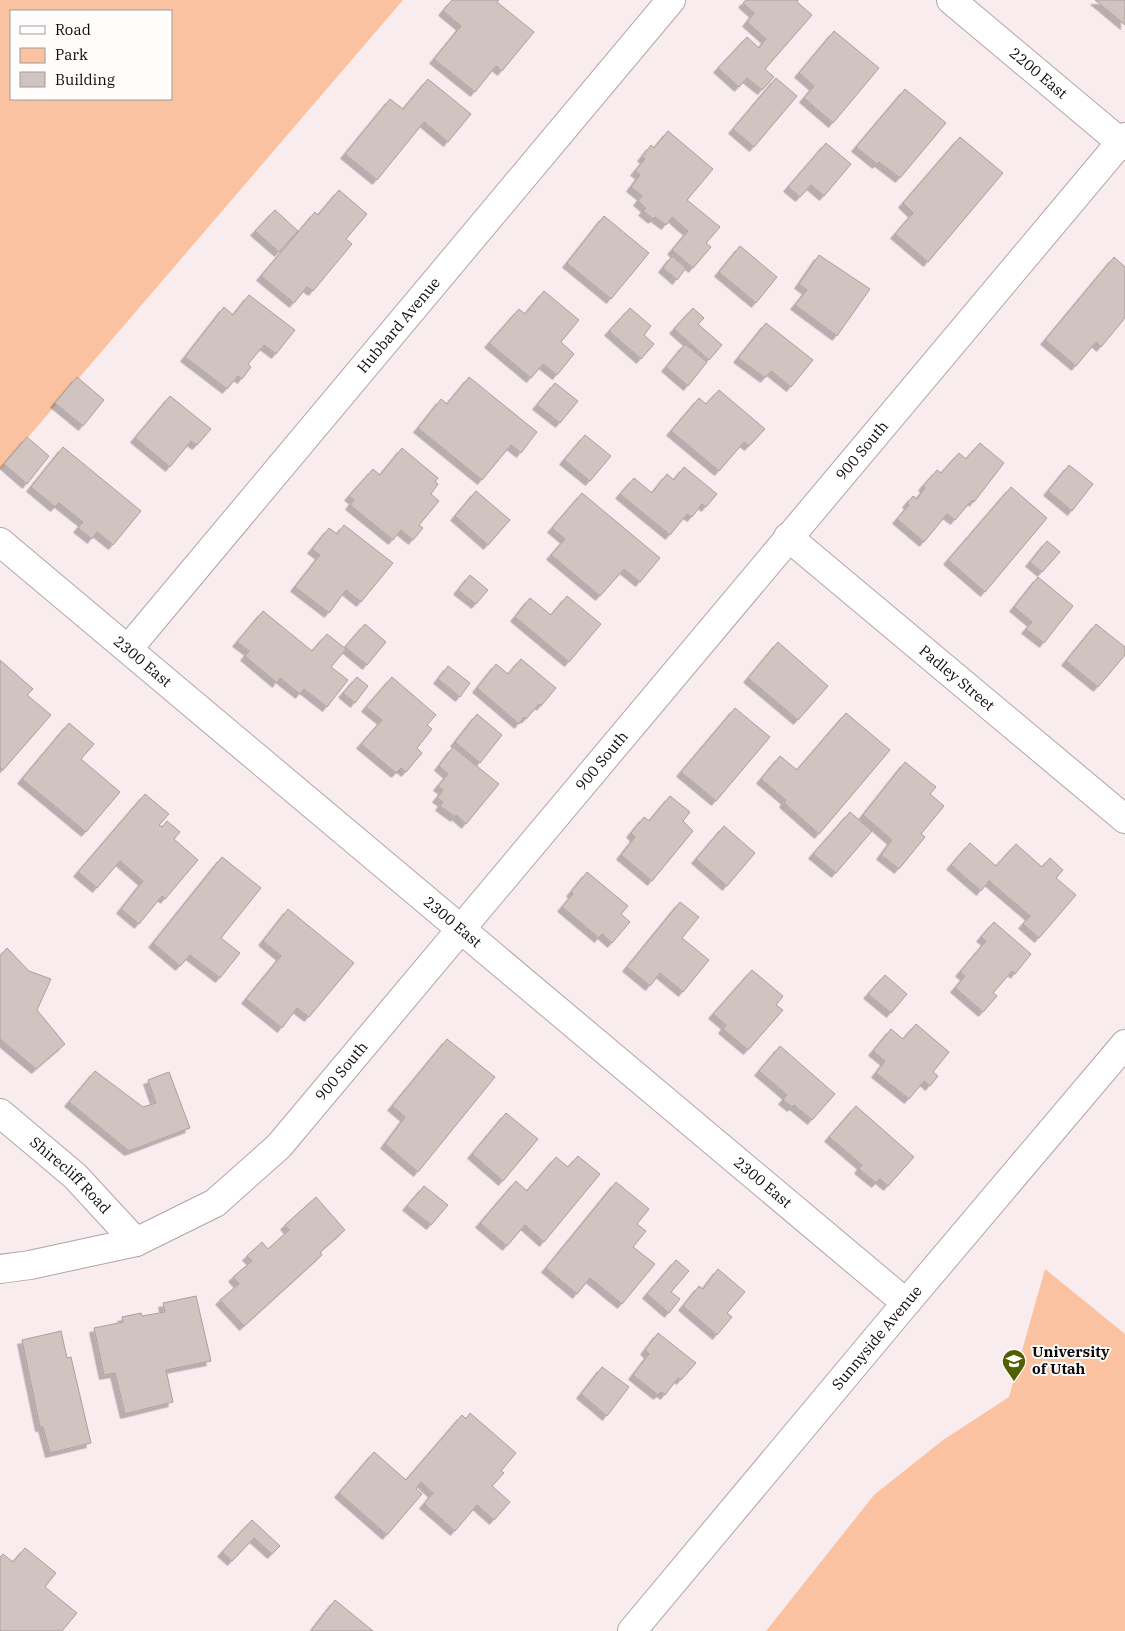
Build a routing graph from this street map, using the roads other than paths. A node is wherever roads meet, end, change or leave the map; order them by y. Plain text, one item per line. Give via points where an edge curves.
1 (671, 0) edge
2 (951, 0) edge
3 (1124, 142) edge
4 (788, 537) junction
5 (0, 542) edge
6 (128, 649) junction
7 (1125, 819) edge
8 (460, 929) junction
9 (1125, 1044) edge
10 (0, 1112) edge
11 (136, 1242) junction
12 (0, 1269) edge
13 (906, 1303) junction
14 (632, 1631) edge

1 - 6 street, Hubbard Avenue
2 - 3 street, 2200 East
3 - 4 street, 900 South
4 - 7 street, Padley Street
4 - 8 street, 900 South
5 - 6 street, 2300 East
6 - 8 street, 2300 East
8 - 11 street, 900 South via 279,1146 216,1202
8 - 13 street, 2300 East
9 - 13 street, Sunnyside Avenue
10 - 11 street, Shirecliff Road via 75,1176
11 - 12 street, 900 South
13 - 14 street, Sunnyside Avenue

